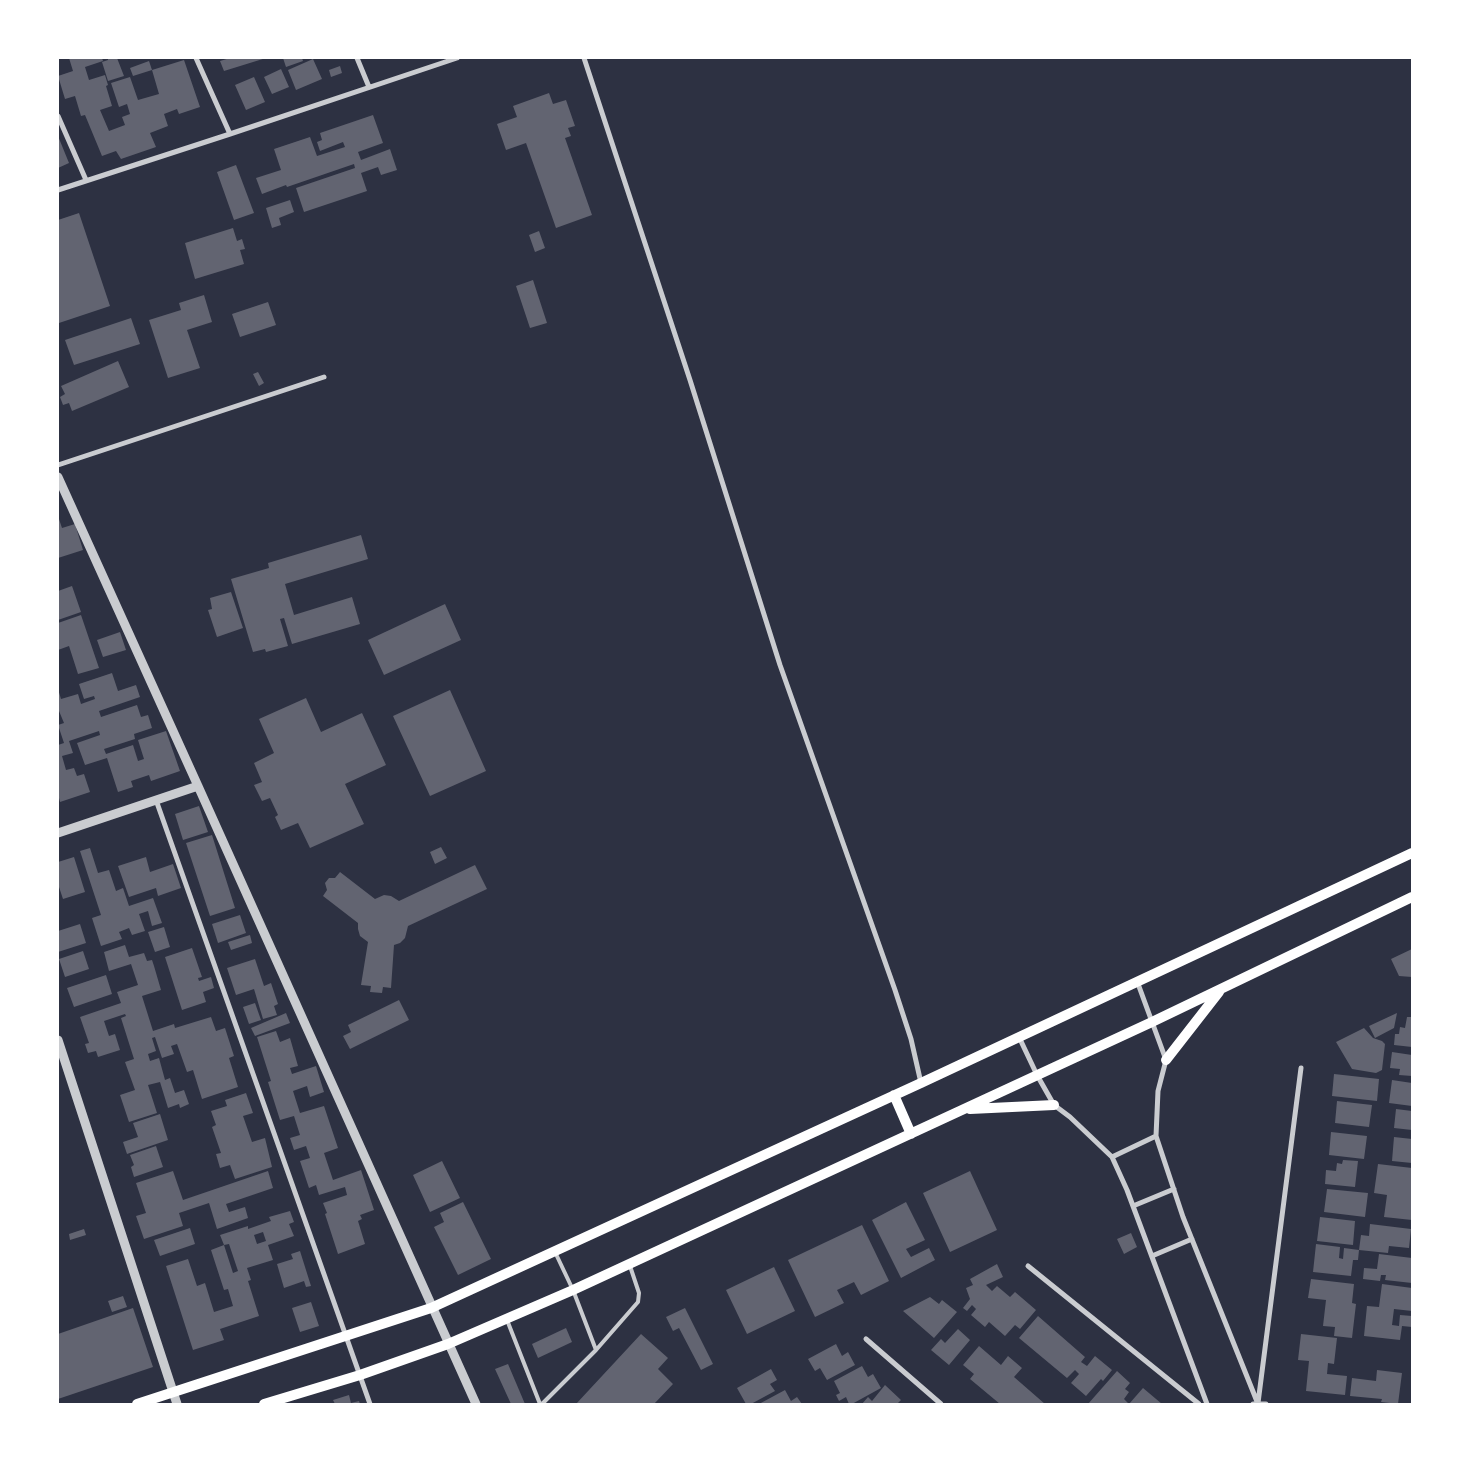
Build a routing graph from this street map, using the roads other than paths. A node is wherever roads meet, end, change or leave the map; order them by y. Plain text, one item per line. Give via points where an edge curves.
1 (196, 58) edge
2 (357, 58) edge
3 (457, 58) edge
4 (584, 58) edge
5 (369, 87) junction
6 (58, 116) edge
7 (230, 134) junction
8 (86, 180) junction
9 (58, 190) edge
10 (324, 376) dead end
11 (58, 464) edge
12 (58, 477) edge
13 (198, 786) junction
14 (156, 800) junction
15 (58, 833) edge
16 (1412, 852) edge
17 (1412, 897) edge
18 (1138, 981) junction
19 (1222, 988) junction
20 (1152, 1022) junction
21 (1018, 1037) junction
22 (58, 1040) edge
23 (1166, 1060) junction
24 (1301, 1068) dead end
25 (1037, 1075) junction
26 (921, 1083) junction
27 (894, 1095) junction
28 (1054, 1105) junction
29 (964, 1110) junction
30 (911, 1134) junction
31 (1156, 1136) junction
32 (1112, 1157) junction
33 (1174, 1189) junction
34 (1133, 1206) junction
35 (1192, 1239) junction
36 (555, 1252) junction
37 (1152, 1256) junction
38 (629, 1264) junction
39 (1028, 1266) dead end
40 (573, 1290) junction
41 (431, 1308) junction
42 (507, 1319) junction
43 (346, 1336) junction
44 (866, 1339) dead end
45 (448, 1344) junction
46 (596, 1350) junction
47 (360, 1374) junction
48 (173, 1392) junction
49 (137, 1404) edge
50 (177, 1404) edge
51 (264, 1404) edge
52 (370, 1404) edge
53 (476, 1404) edge
54 (541, 1404) edge
55 (941, 1404) edge
56 (1199, 1404) edge
57 (1207, 1404) edge
58 (1256, 1404) edge
59 (1266, 1404) edge

1 - 7 street
2 - 5 street
3 - 5 street
4 - 26 street via 780,665 895,990
5 - 7 street
6 - 8 street
7 - 8 street
8 - 9 street
10 - 11 street
12 - 13 street
13 - 14 street
13 - 41 street
14 - 15 street
14 - 43 street
16 - 18 main road
17 - 19 main road
18 - 20 street
18 - 21 main road
19 - 20 main road
19 - 23 main road
20 - 23 street
20 - 25 main road
21 - 25 street
21 - 26 main road
22 - 48 street
23 - 31 street via 1158,1091
24 - 58 street
25 - 28 street
25 - 29 main road
26 - 27 main road
27 - 30 main road
27 - 36 main road
28 - 29 main road
28 - 32 street
29 - 30 main road
30 - 38 main road
31 - 32 street
31 - 33 street
32 - 34 street
33 - 34 street
33 - 35 street
34 - 37 street
35 - 37 street
35 - 58 street
36 - 40 lane
36 - 41 main road
37 - 57 street
38 - 40 main road
38 - 46 lane via 639,1293 638,1302
39 - 56 street
40 - 42 main road
40 - 46 lane
41 - 43 main road
41 - 45 street
42 - 45 main road
42 - 54 lane
43 - 47 street
43 - 48 main road
44 - 55 street
45 - 47 main road
45 - 53 street
46 - 54 lane
47 - 51 main road
47 - 52 street
48 - 49 main road
48 - 50 street
58 - 59 street

